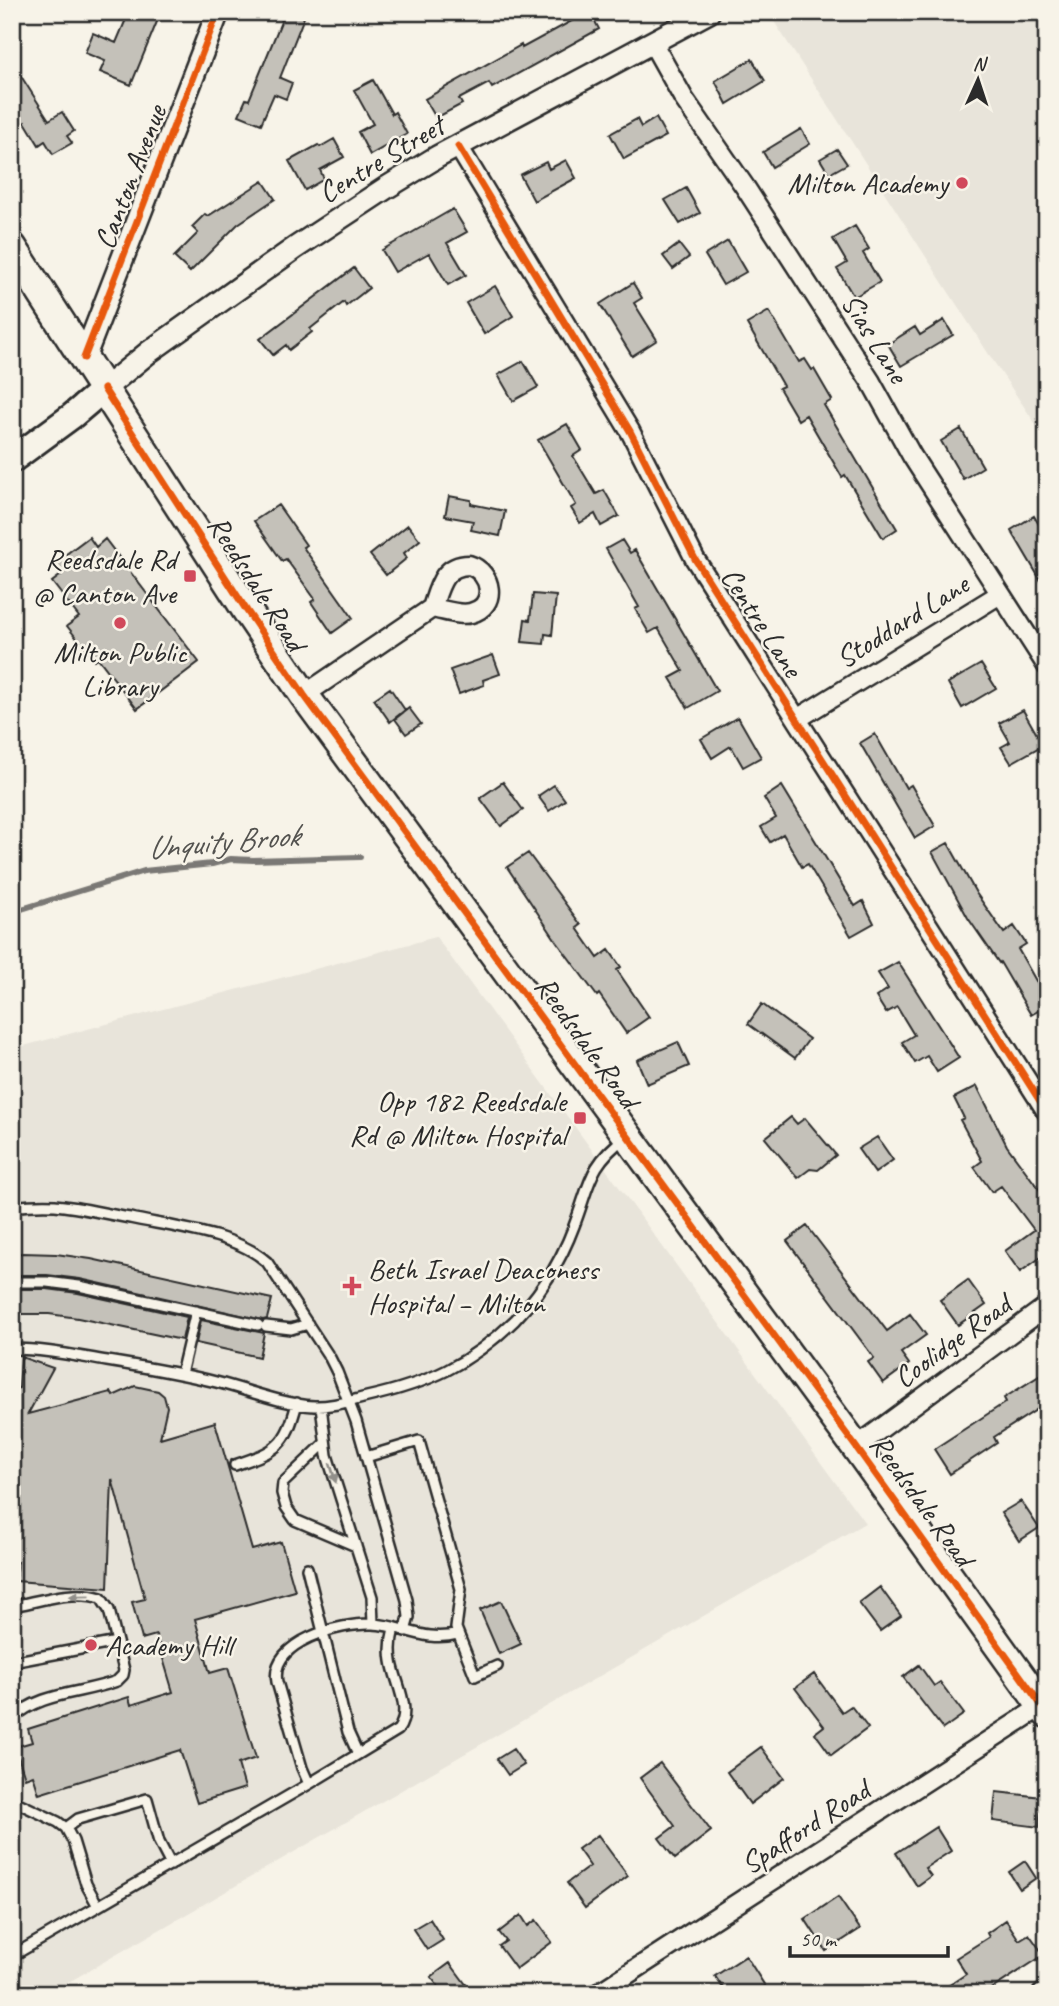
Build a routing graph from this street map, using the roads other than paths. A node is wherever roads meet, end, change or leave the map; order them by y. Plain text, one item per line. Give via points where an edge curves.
1 (218, 12) edge
2 (709, 12) edge
3 (652, 42) junction
4 (458, 146) junction
5 (12, 247) edge
6 (84, 358) junction
7 (104, 389) junction
8 (12, 460) edge
9 (1000, 594) junction
10 (432, 608) dead end
11 (1047, 666) edge
12 (304, 695) junction
13 (797, 719) junction
14 (1047, 1112) edge
15 (628, 1136) junction
16 (12, 1207) edge
17 (12, 1282) edge
18 (1047, 1306) edge
19 (196, 1311) junction
20 (308, 1324) junction
21 (12, 1349) edge
22 (181, 1374) junction
23 (349, 1401) junction
24 (297, 1403) junction
25 (321, 1406) junction
26 (325, 1443) junction
27 (856, 1447) junction
28 (366, 1457) junction
29 (235, 1465) dead end
30 (356, 1546) junction
31 (307, 1569) dead end
32 (12, 1606) edge
33 (373, 1624) junction
34 (394, 1628) junction
35 (405, 1631) junction
36 (323, 1633) junction
37 (458, 1633) junction
38 (117, 1642) junction
39 (12, 1662) edge
40 (497, 1667) dead end
41 (1043, 1702) edge
42 (12, 1719) edge
43 (358, 1754) junction
44 (309, 1784) junction
45 (12, 1800) edge
46 (66, 1828) junction
47 (171, 1865) junction
48 (98, 1906) junction
49 (12, 1956) edge
50 (1047, 1991) edge
51 (597, 1994) edge
52 (1042, 1994) edge

1 - 6 street, Canton Avenue
2 - 3 street, Centre Street
3 - 4 street, Centre Street
3 - 9 street, Sias Lane via 684,100 871,382
4 - 7 street, Centre Street via 295,248
4 - 13 street, Centre Lane via 629,431 695,559
5 - 6 main road, Reedsdale Road
6 - 7 main road, Reedsdale Road
7 - 8 main road
7 - 12 main road, Reedsdale Road
9 - 11 street, Sias Lane
9 - 13 street, Stoddard Lane
10 - 12 street
12 - 15 main road, Reedsdale Road
13 - 14 street, Centre Lane
15 - 23 lane via 597,1164 558,1261 538,1294 512,1323 440,1375
15 - 27 main road, Reedsdale Road
16 - 20 lane via 78,1208 237,1243 267,1262
17 - 19 lane via 79,1286
18 - 27 street, Coolidge Road
19 - 20 lane via 291,1329
19 - 22 lane
20 - 23 lane
21 - 22 lane
22 - 24 lane
23 - 25 lane
23 - 28 lane
24 - 25 lane
24 - 29 lane via 281,1443
25 - 26 lane
26 -> 30 lane
26 - 30 lane via 287,1479 282,1488 284,1500 295,1520
27 - 41 main road, Reedsdale Road
28 - 35 lane via 407,1600
28 - 37 lane via 419,1441 460,1582
30 - 33 lane via 372,1597
31 - 36 lane
38 -> 32 lane via 101,1598 66,1596
33 - 34 lane
33 - 36 lane
34 - 35 lane
34 - 43 lane via 391,1654 403,1720 392,1734
35 - 37 lane via 427,1637
36 - 43 lane
36 - 44 lane via 289,1649 276,1671
37 - 40 lane via 475,1676
38 - 39 lane
38 - 42 lane via 124,1670 121,1678 40,1701
41 - 51 street, Spafford Road
43 - 44 lane
44 - 47 lane
45 - 46 lane
46 - 47 lane via 78,1819 147,1799
46 - 48 lane
47 - 48 lane
48 - 49 lane
50 - 52 street

